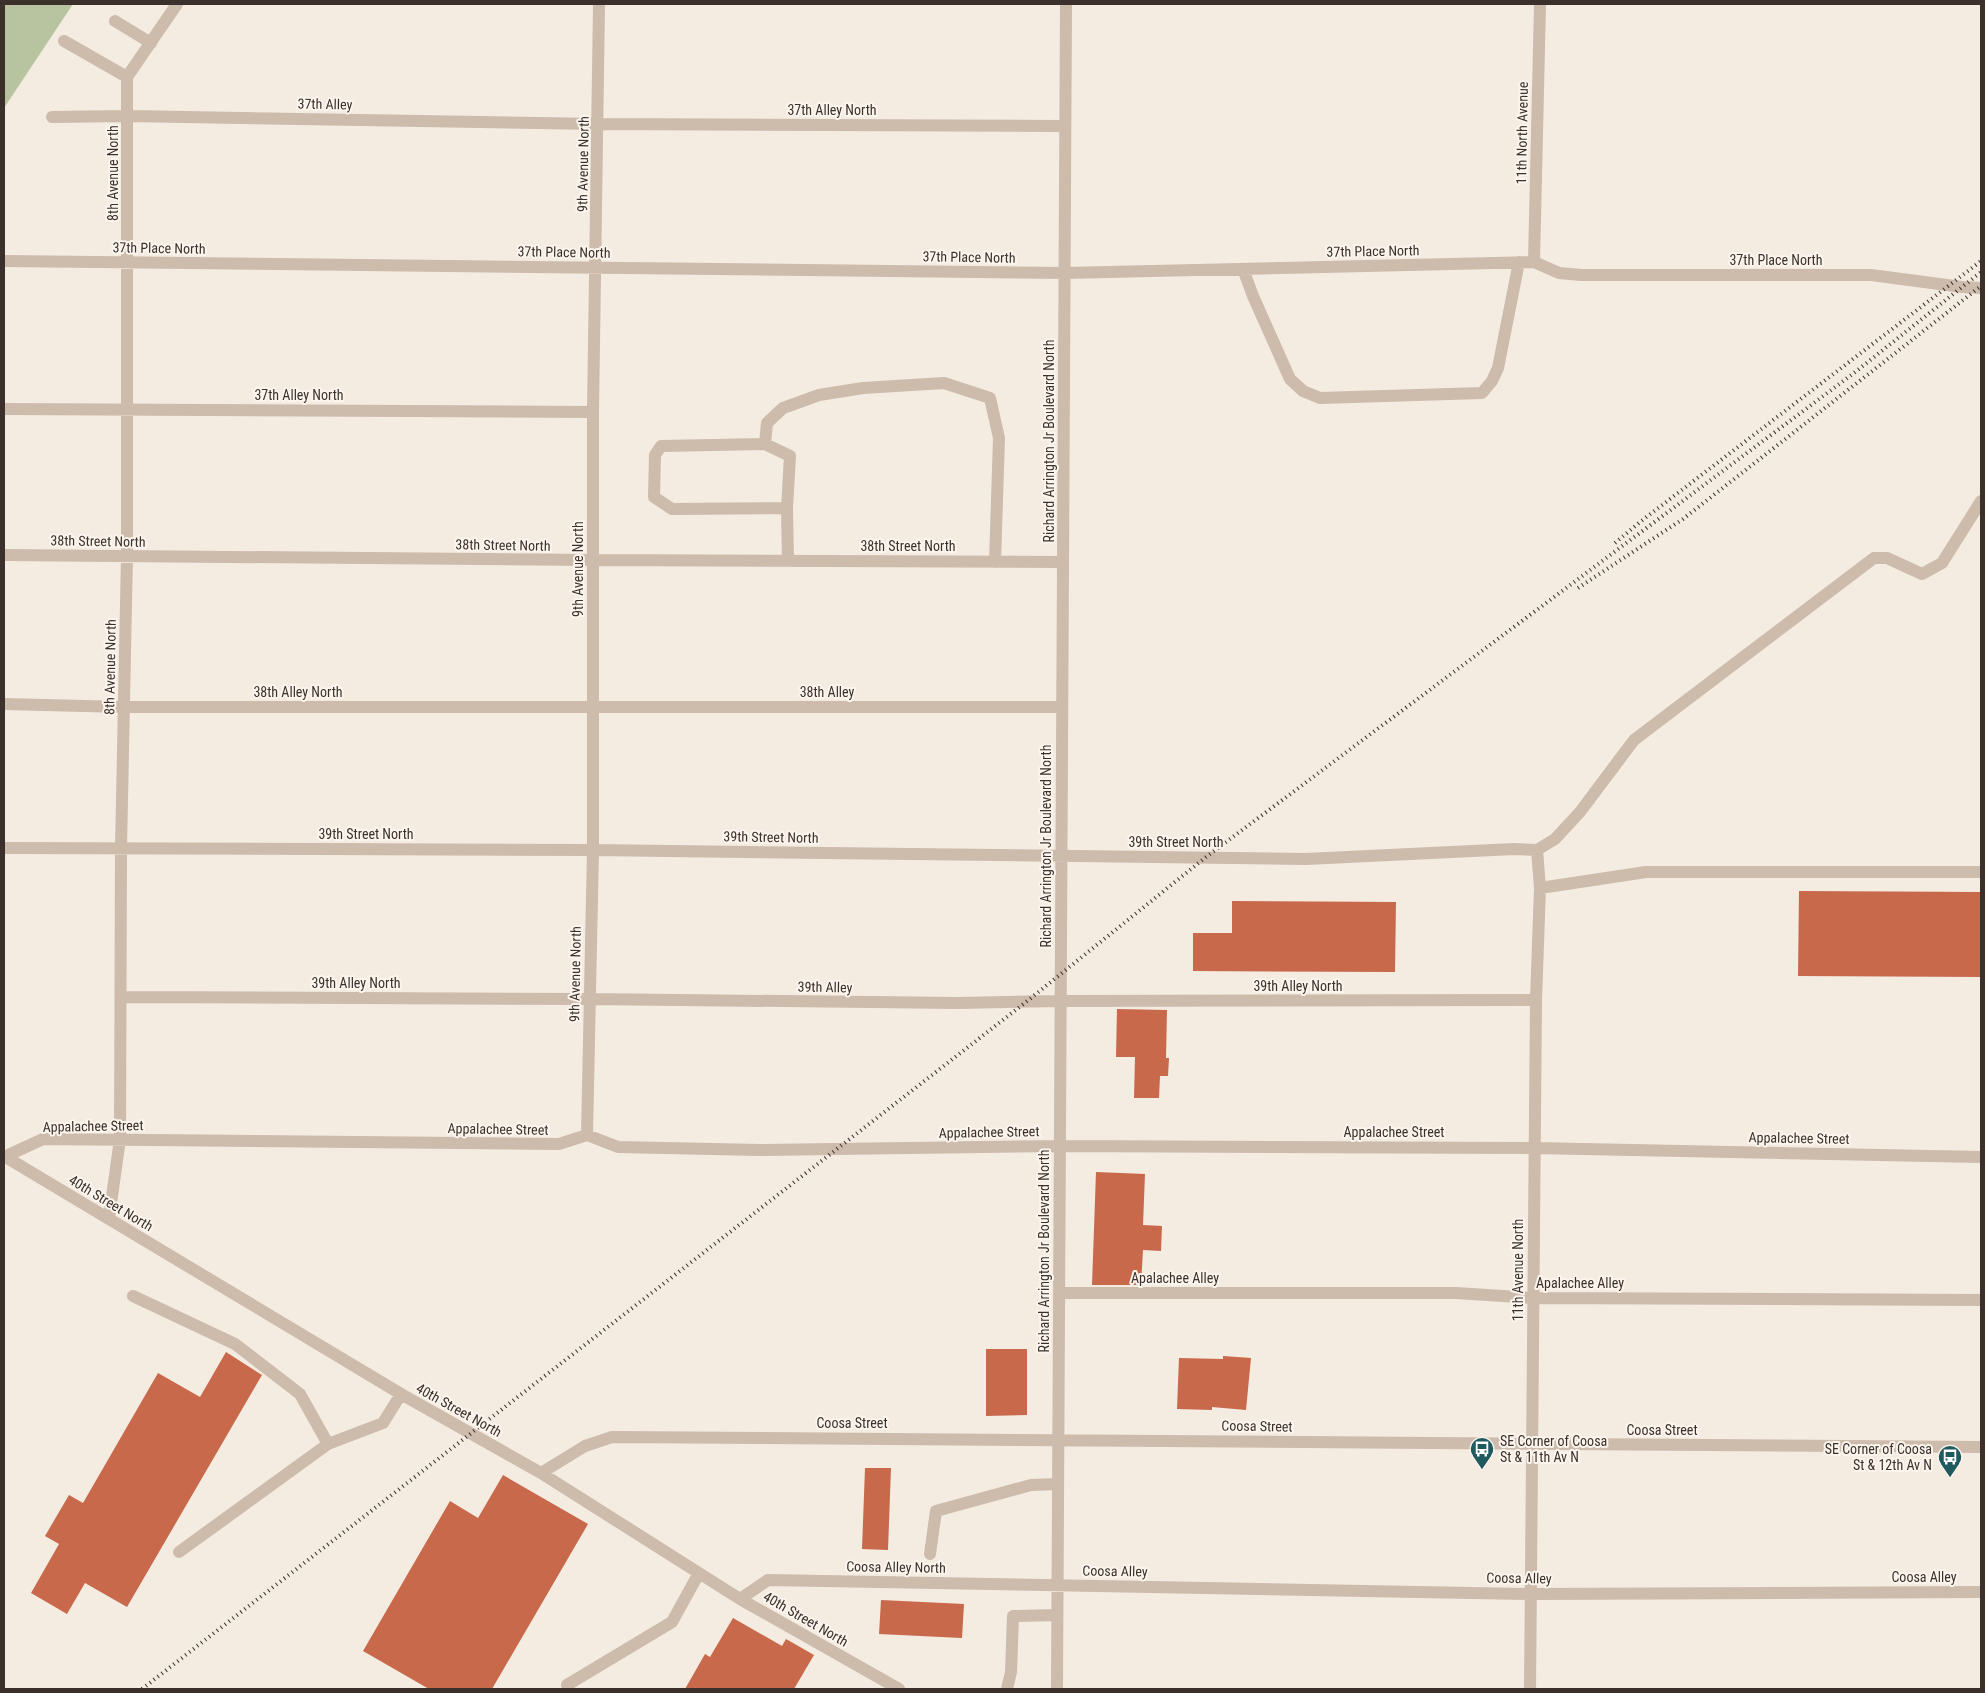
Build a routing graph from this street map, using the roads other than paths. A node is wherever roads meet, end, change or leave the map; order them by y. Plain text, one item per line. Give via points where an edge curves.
1 (178, 4) edge
2 (599, 4) edge
3 (1066, 4) edge
4 (1540, 4) edge
5 (115, 21) dead end
6 (64, 41) dead end
7 (151, 43) junction
8 (127, 78) junction
9 (128, 116) junction
10 (52, 117) dead end
11 (598, 124) junction
12 (1066, 126) junction
13 (4, 261) edge
14 (1519, 262) junction
15 (1534, 262) junction
16 (128, 263) junction
17 (596, 268) junction
18 (1243, 269) junction
19 (1064, 273) junction
20 (1981, 288) edge
21 (4, 409) edge
22 (127, 409) junction
23 (593, 412) junction
24 (765, 444) junction
25 (1981, 501) edge
26 (787, 508) junction
27 (4, 554) edge
28 (127, 556) junction
29 (593, 560) junction
30 (788, 561) junction
31 (995, 562) junction
32 (1063, 562) junction
33 (4, 704) edge
34 (124, 706) junction
35 (592, 707) junction
36 (1062, 707) junction
37 (4, 848) edge
38 (121, 848) junction
39 (593, 850) junction
40 (1537, 850) junction
41 (1061, 856) junction
42 (1981, 872) edge
43 (1540, 888) junction
44 (122, 997) junction
45 (590, 999) junction
46 (1536, 1000) junction
47 (1060, 1001) junction
48 (588, 1135) junction
49 (120, 1139) junction
50 (1060, 1146) junction
51 (1534, 1148) junction
52 (4, 1156) edge
53 (1981, 1157) edge
54 (109, 1218) junction
55 (1059, 1293) junction
56 (133, 1296) dead end
57 (1533, 1298) junction
58 (1981, 1300) edge
59 (402, 1394) junction
60 (1058, 1439) junction
61 (328, 1444) junction
62 (1532, 1444) junction
63 (1981, 1447) edge
64 (541, 1473) junction
65 (1058, 1484) junction
66 (179, 1552) dead end
67 (930, 1554) dead end
68 (699, 1572) junction
69 (1057, 1585) junction
70 (1981, 1592) edge
71 (1530, 1594) junction
72 (740, 1599) junction
73 (1057, 1616) junction
74 (567, 1685) dead end
75 (899, 1689) edge
76 (1006, 1689) edge
77 (1056, 1689) edge
78 (1530, 1689) edge

1 - 7 street
2 - 11 street, 9th Avenue North
3 - 12 street, Richard Arrington Jr Boulevard North
4 - 15 street, 11th North Avenue
5 - 7 street
6 - 8 street
7 - 8 street
8 - 9 street, 8th Avenue North
9 - 10 street, 37th Alley
9 - 11 street, 37th Alley
9 - 16 street, 8th Avenue North
11 - 12 street, 37th Alley North
11 - 17 street, 9th Avenue North
12 - 19 street, Richard Arrington Jr Boulevard North
13 - 16 street, 37th Place North
14 - 15 street, 37th Place North
14 - 18 street, 37th Place North
14 - 18 street via 1498,368 1482,393 1320,398 1303,391 1290,379
15 - 20 street, 37th Place North via 1560,273 1574,274 1871,275
16 - 17 street, 37th Place North
16 - 22 street, 8th Avenue North
17 - 19 street, 37th Place North
17 - 23 street, 9th Avenue North
18 - 19 street, 37th Place North
19 - 32 street, Richard Arrington Jr Boulevard North
21 - 22 street, 37th Alley North
22 - 23 street, 37th Alley North
22 - 28 street, 8th Avenue North
23 - 29 street, 9th Avenue North
24 - 26 street via 790,456
24 - 26 street via 661,446 655,454 654,497 672,509
24 - 31 street via 767,423 782,408 819,395 863,388 944,383 990,398 999,438
25 - 40 street via 1942,563 1922,574 1887,558 1874,558 1634,740 1574,819 1555,839
26 - 30 street
27 - 28 street, 38th Street North
28 - 29 street, 38th Street North
28 - 34 street, 8th Avenue North
29 - 30 street, 38th Street North
29 - 35 street, 9th Avenue North
30 - 31 street, 38th Street North
31 - 32 street, 38th Street North
32 - 36 street, Richard Arrington Jr Boulevard North
33 - 34 street, 38th Alley North
34 - 35 street, 38th Alley North
34 - 38 street, 8th Avenue North
35 - 36 street, 38th Alley
35 - 39 street, 9th Avenue North
36 - 41 street, Richard Arrington Jr Boulevard North
37 - 38 street, 39th Street North
38 - 39 street, 39th Street North
38 - 44 street, 8th Avenue North
39 - 41 street, 39th Street North
39 - 45 street, 9th Avenue North
40 - 41 street, 39th Street North via 1306,859
40 - 43 street, 11th Avenue North
41 - 47 street, Richard Arrington Jr Boulevard North
42 - 43 street via 1646,872
43 - 46 street, 11th Avenue North
44 - 45 street, 39th Alley North
44 - 49 street, 8th Avenue North
45 - 47 street, 39th Alley
45 - 48 street, 9th Avenue North
46 - 47 street, 39th Alley North
46 - 51 street, 11th Avenue North
47 - 50 street, Richard Arrington Jr Boulevard North
48 - 49 street, Appalachee Street via 559,1144
48 - 50 street, Appalachee Street via 618,1147 770,1150
49 - 52 street, Appalachee Street via 43,1139
49 - 54 street, 8th Avenue North
50 - 51 street, Appalachee Street
50 - 55 street, Richard Arrington Jr Boulevard North
51 - 53 street, Appalachee Street
51 - 57 street, 11th Avenue North
52 - 54 street, 40th Street North
54 - 59 street, 40th Street North
55 - 57 street, Apalachee Alley via 1456,1293
55 - 60 street, Richard Arrington Jr Boulevard North
56 - 61 street via 235,1344 300,1394
57 - 58 street, Apalachee Alley
57 - 62 street, 11th Avenue North
59 - 61 street via 383,1423
59 - 64 street, 40th Street North
60 - 62 street, Coosa Street
60 - 64 street, Coosa Street via 612,1437 585,1446
60 - 65 street, Richard Arrington Jr Boulevard North
61 - 66 street
62 - 63 street, Coosa Street
62 - 71 street, 11th Avenue North
64 - 68 street, 40th Street North
65 - 67 street via 1031,1484 936,1511
65 - 69 street, Richard Arrington Jr Boulevard North
68 - 72 street, 40th Street North
68 - 74 street via 672,1622
69 - 71 street, Coosa Alley
69 - 72 street, Coosa Alley North via 768,1580
69 - 73 street, Richard Arrington Jr Boulevard North
70 - 71 street, Coosa Alley
71 - 78 street, 11th Avenue North
72 - 75 street, 40th Street North
73 - 76 street via 1013,1616 1011,1672
73 - 77 street, Richard Arrington Jr Boulevard North

